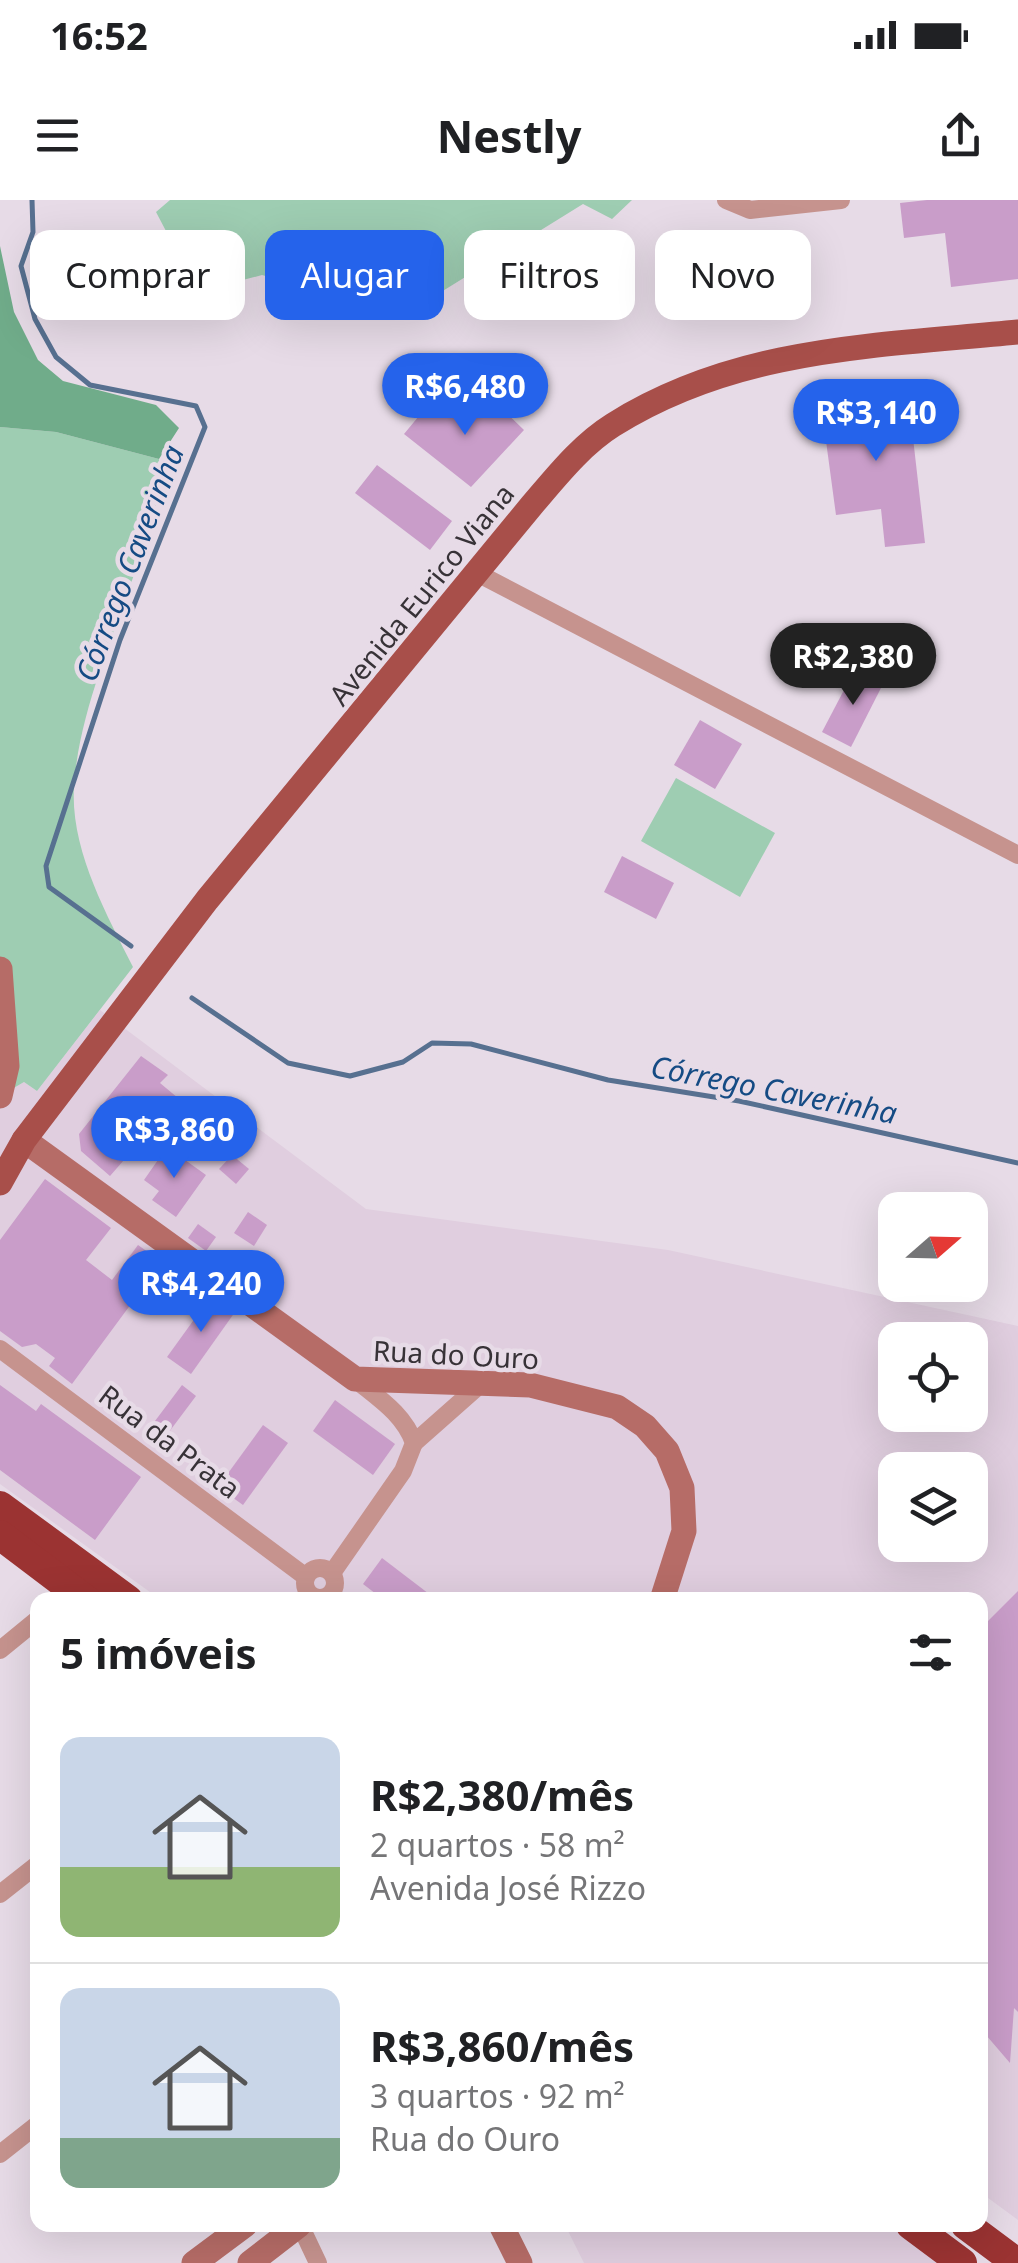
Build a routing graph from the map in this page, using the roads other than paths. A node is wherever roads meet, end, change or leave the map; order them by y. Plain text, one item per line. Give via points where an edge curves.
1 (726, 200) edge
2 (841, 200) edge
3 (1018, 332) edge
4 (478, 574) junction
5 (1018, 855) edge
6 (0, 969) edge
7 (0, 1096) edge
8 (24, 1140) junction
9 (0, 1160) edge
10 (0, 1183) edge
11 (0, 1349) edge
12 (354, 1378) junction
13 (483, 1382) junction
14 (414, 1443) junction
15 (0, 1506) edge
16 (0, 1534) edge
17 (306, 1577) junction
18 (337, 1588) edge
19 (76, 1590) edge
20 (308, 1592) edge
21 (665, 1592) edge
22 (30, 1626) edge
23 (0, 1650) edge
24 (30, 1870) edge
25 (0, 1894) edge
26 (30, 2130) edge
27 (0, 2154) edge
28 (235, 2232) edge
29 (291, 2232) edge
30 (303, 2232) edge
31 (505, 2232) edge
32 (920, 2232) edge
33 (975, 2232) edge
34 (194, 2263) edge
35 (250, 2263) edge
36 (318, 2263) edge
37 (520, 2263) edge
38 (962, 2263) edge
39 (1017, 2263) edge

1 - 2 street via 750,210
3 - 4 main road, Avenida Eurico Viana via 806,352 704,380 612,426 569,463
4 - 5 street
4 - 8 main road, Avenida Eurico Viana via 207,900
6 - 7 street via 8,1066
8 - 9 main road, Avenida Eurico Viana
8 - 10 main road, Avenida Eurico Viana
8 - 12 street, Rua do Ouro
11 - 17 street, Rua da Prata
12 - 13 street, Rua do Ouro
12 - 14 street via 394,1410
13 - 14 street
13 - 21 street, Rua do Ouro via 530,1385 617,1407 646,1426 667,1451 682,1488 684,1532
14 - 18 street
15 - 19 highway
16 - 19 highway
17 - 18 street via 318,1568
17 - 20 street
22 - 23 street
24 - 25 street
26 - 27 street
28 - 34 street
29 - 35 street
30 - 36 street
31 - 37 street
32 - 38 highway
33 - 39 highway

